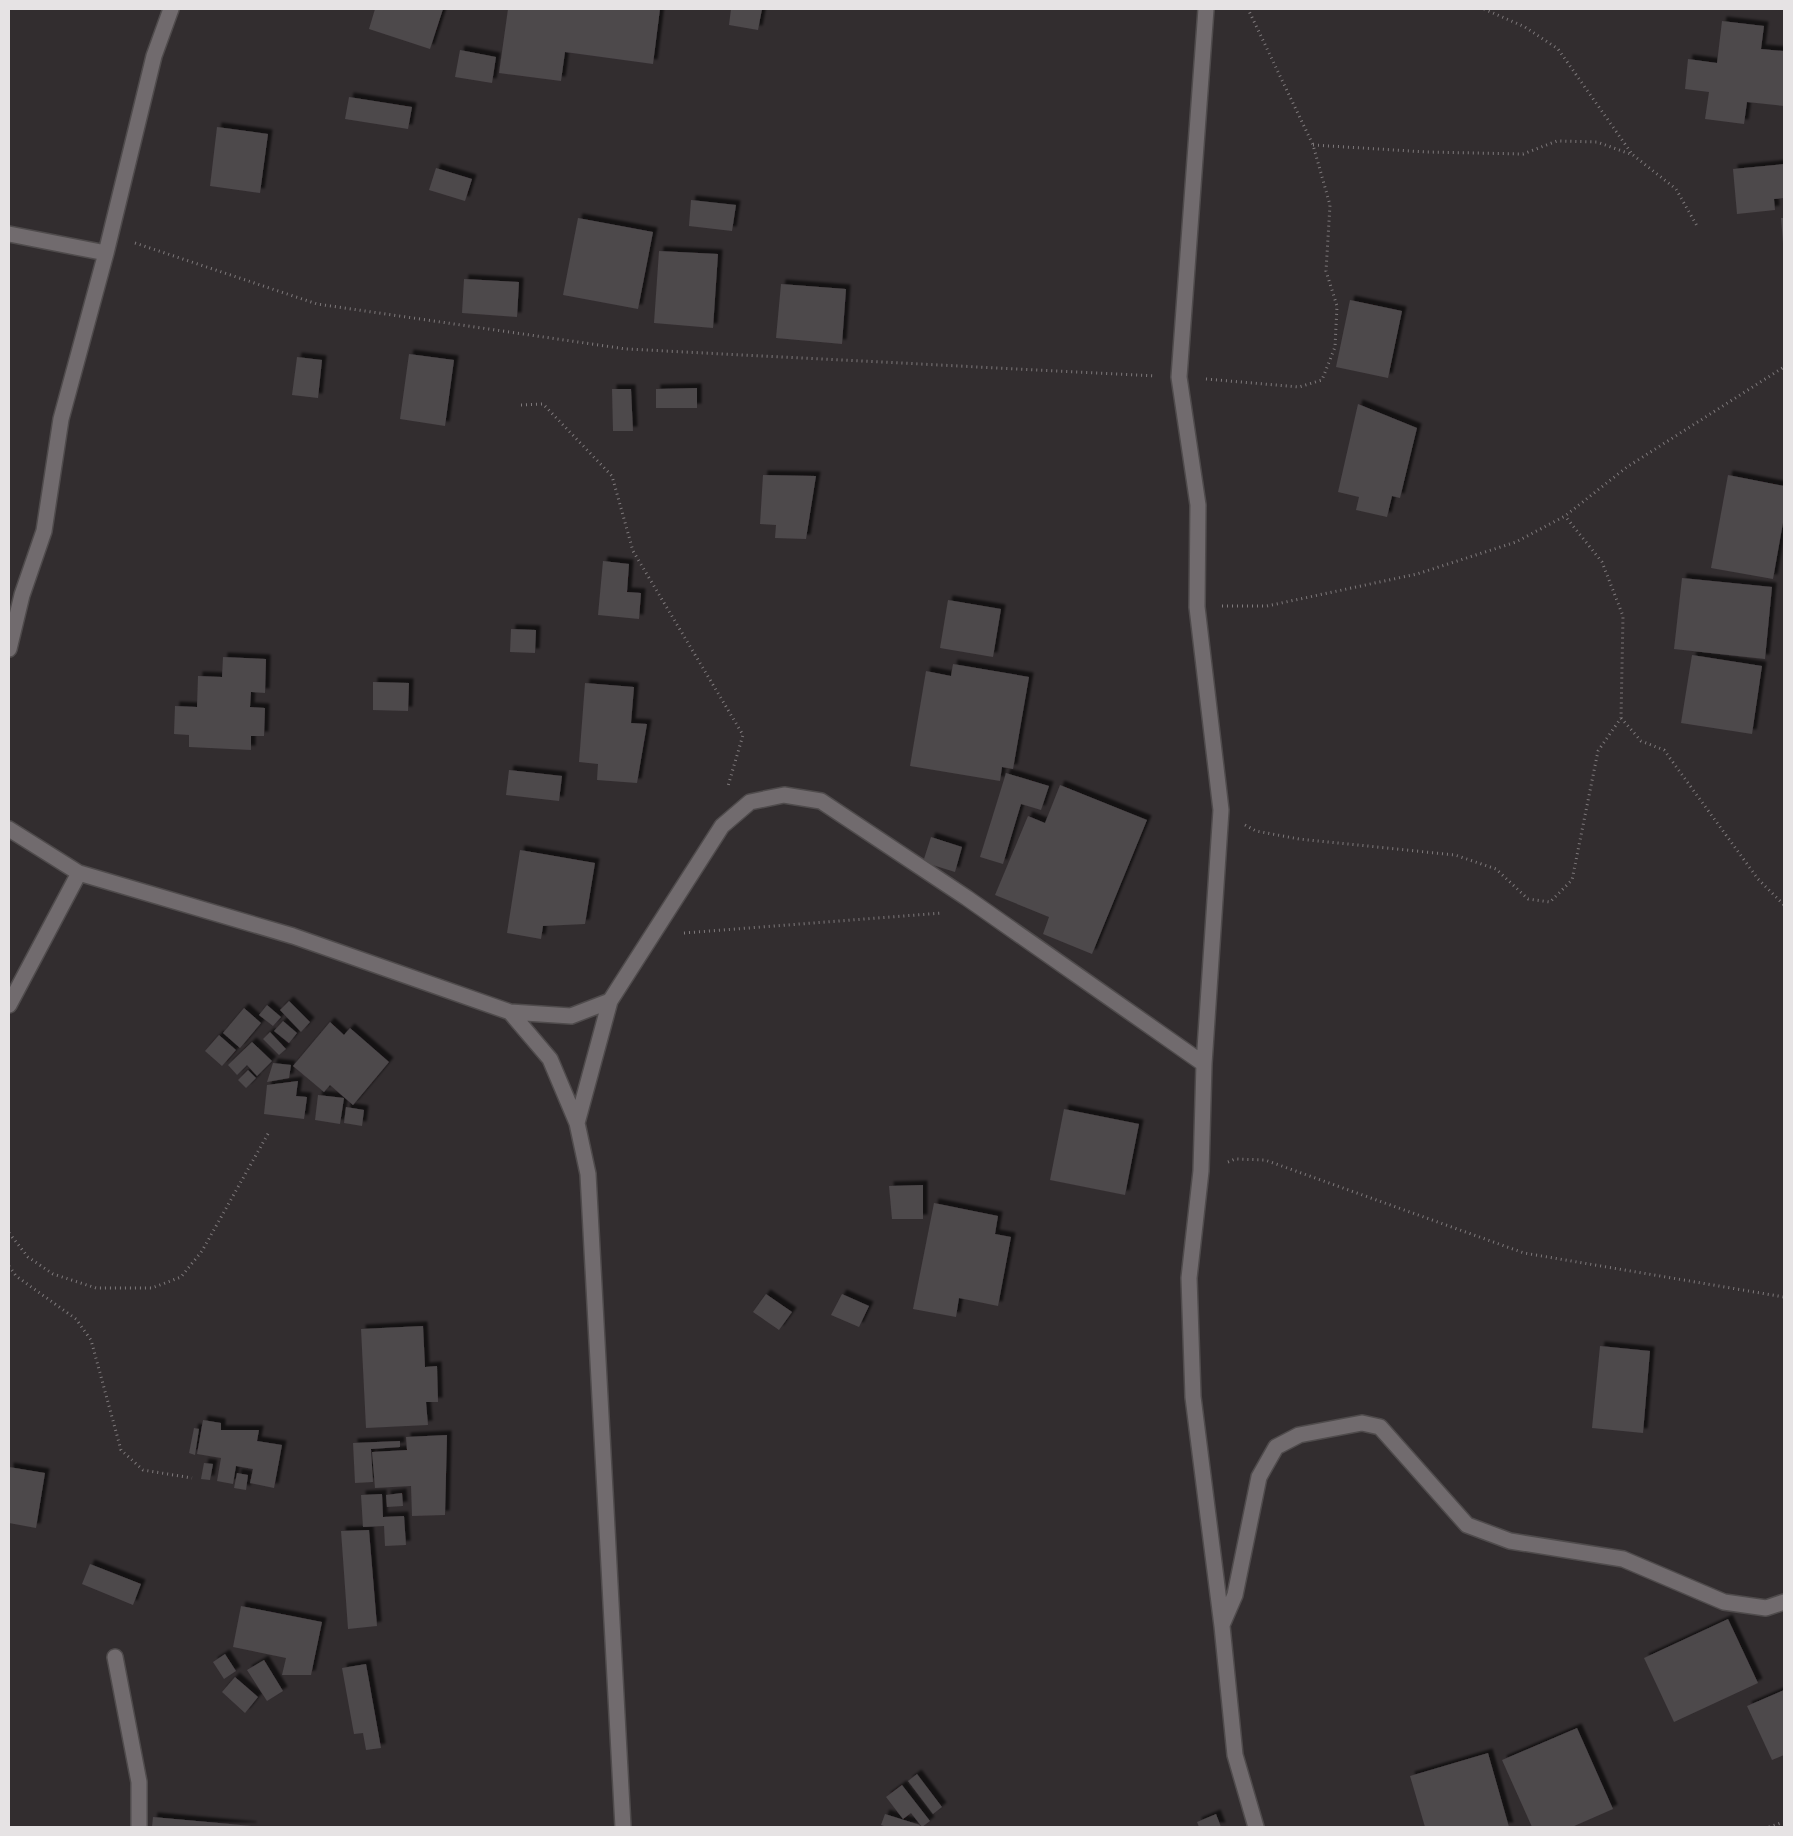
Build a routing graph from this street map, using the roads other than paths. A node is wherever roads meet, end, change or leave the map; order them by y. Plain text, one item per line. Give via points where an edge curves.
1 (171, 9) edge
2 (1206, 9) edge
3 (9, 234) edge
4 (106, 253) junction
5 (9, 649) edge
6 (9, 829) edge
7 (79, 873) junction
8 (610, 1001) junction
9 (9, 1005) edge
10 (510, 1012) junction
11 (1204, 1064) junction
12 (577, 1123) junction
13 (1784, 1602) edge
14 (1222, 1626) junction
15 (115, 1657) dead end
16 (139, 1827) edge
17 (622, 1827) edge
18 (1256, 1827) edge

1 - 4 street via 154,56
2 - 11 street via 1179,377 1198,505 1196,607 1221,810
3 - 4 street
4 - 5 street via 61,419 44,531 22,595
6 - 7 street
7 - 9 street
7 - 10 street via 293,936
8 - 10 street via 571,1016
8 - 11 street via 722,826 750,802 784,795 821,802 984,910
8 - 12 street
10 - 12 street via 550,1059
11 - 14 street via 1201,1171 1189,1278 1193,1388
12 - 17 street via 588,1174
13 - 14 street via 1766,1608 1724,1602 1623,1559 1510,1541 1468,1525 1380,1427 1362,1423 1299,1435 1276,1447 1259,1477 1235,1594
14 - 18 street via 1235,1755
15 - 16 street via 140,1782

